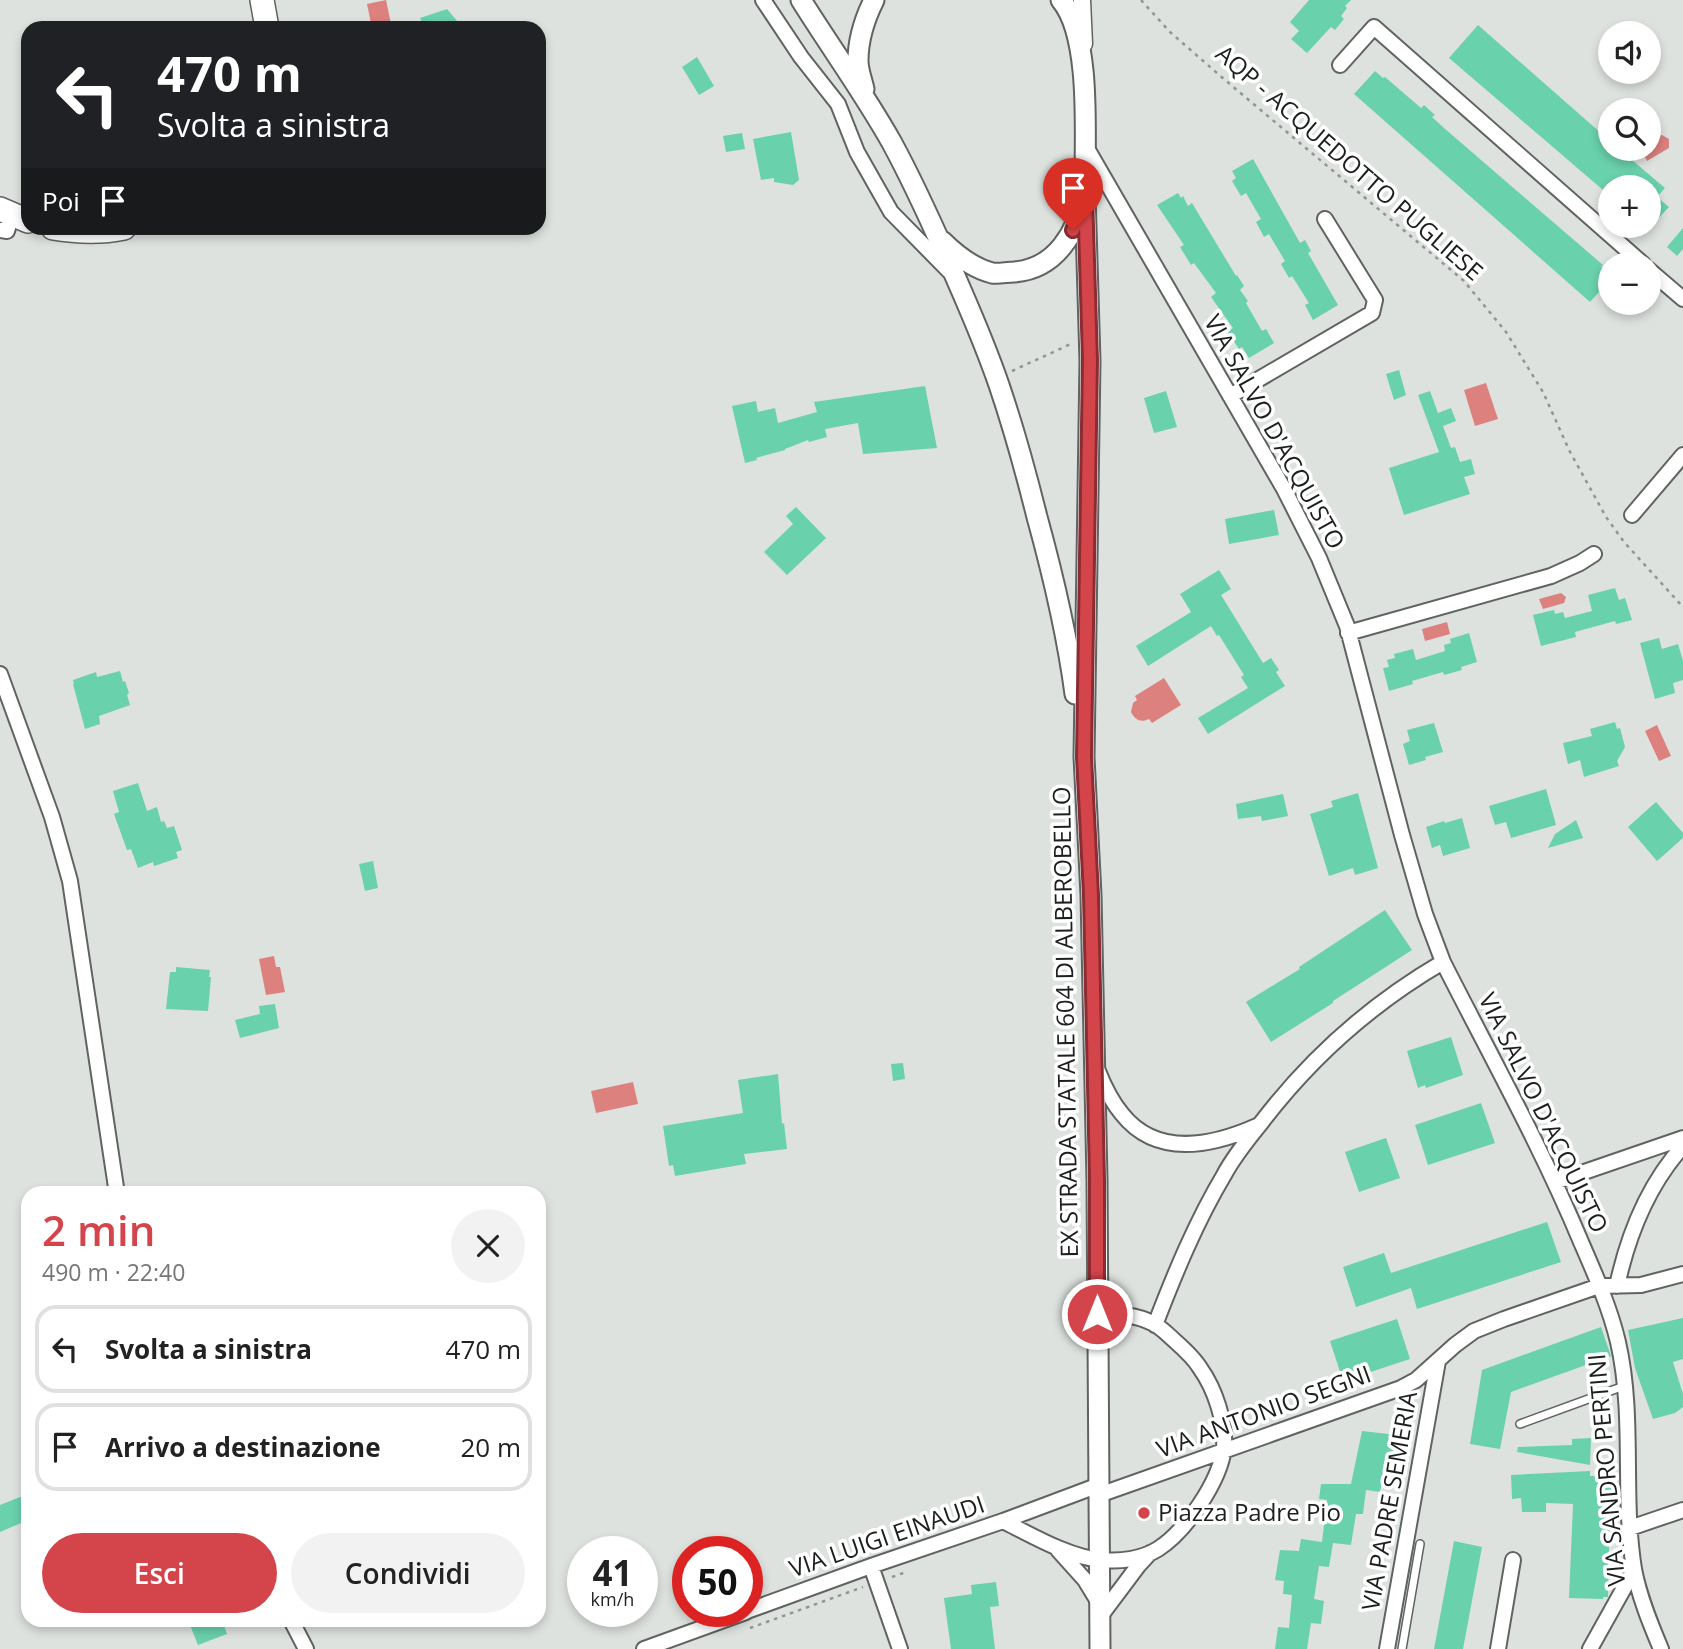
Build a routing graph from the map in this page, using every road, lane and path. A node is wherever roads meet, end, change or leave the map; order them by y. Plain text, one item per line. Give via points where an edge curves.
1 (262, 0) edge
2 (762, 0) edge
3 (801, 0) edge
4 (874, 0) edge
5 (1061, 0) edge
6 (1082, 0) edge
7 (1141, 0) edge
8 (266, 21) edge
9 (1340, 65) dead end
10 (1084, 78) junction
11 (867, 100) junction
12 (1084, 144) junction
13 (1085, 194) junction
14 (1325, 219) dead end
15 (938, 237) junction
16 (1629, 252) edge
17 (955, 277) junction
18 (1661, 280) edge
19 (1683, 299) edge
20 (1089, 340) junction
21 (997, 378) junction
22 (1230, 396) junction
23 (1683, 454) edge
24 (1632, 515) dead end
25 (1594, 554) dead end
26 (1683, 607) edge
27 (1348, 632) junction
28 (0, 674) edge
29 (1084, 757) junction
30 (1443, 962) junction
31 (1094, 1063) junction
32 (1258, 1126) junction
33 (1683, 1138) edge
34 (1683, 1146) edge
35 (1556, 1182) junction
36 (116, 1186) edge
37 (1683, 1273) edge
38 (1599, 1286) junction
39 (1617, 1286) junction
40 (1097, 1314) junction
41 (1155, 1325) junction
42 (1438, 1361) junction
43 (1625, 1386) junction
44 (1520, 1424) dead end
45 (1224, 1452) junction
46 (1099, 1490) junction
47 (1683, 1510) edge
48 (1003, 1521) junction
49 (1630, 1528) junction
50 (1420, 1544) dead end
51 (1055, 1547) junction
52 (1151, 1552) junction
53 (1100, 1560) junction
54 (1513, 1560) dead end
55 (871, 1566) junction
56 (913, 1569) dead end
57 (1634, 1570) junction
58 (876, 1583) junction
59 (763, 1606) edge
60 (1099, 1611) junction
61 (295, 1627) edge
62 (705, 1627) edge
63 (741, 1631) dead end
64 (306, 1649) edge
65 (644, 1649) edge
66 (900, 1649) edge
67 (1100, 1649) edge
68 (1387, 1649) edge
69 (1402, 1649) edge
70 (1498, 1649) edge
71 (1590, 1649) edge
72 (1661, 1649) edge

1 - 8 highway
2 - 17 street via 838,104 857,152 891,212
3 - 11 main road, EX STRADA STATALE 604 DI ALBEROBELLO
4 - 11 main road via 860,39 858,62
5 - 10 main road via 1074,22
6 - 10 street
7 - 26 path, AQP - ACQUEDOTTO PUGLIESE via 1225,80 1464,281 1506,332 1543,392 1606,517
9 - 16 street via 1374,27
10 - 12 main road
11 - 15 main road, EX STRADA STATALE 604 DI ALBEROBELLO
12 - 13 main road, EX STRADA STATALE 604 DI ALBEROBELLO
12 - 22 street, VIA SALVO D'ACQUISTO
13 - 15 main road via 1081,213 1061,248 1025,271 994,273 970,263
13 - 20 main road, EX STRADA STATALE 604 DI ALBEROBELLO
14 - 22 street via 1375,300 1372,313
15 - 17 main road, EX STRADA STATALE 604 DI ALBEROBELLO
17 - 21 main road, EX STRADA STATALE 604 DI ALBEROBELLO
18 - 19 street
20 - 21 path
20 - 29 main road, EX STRADA STATALE 604 DI ALBEROBELLO
21 - 29 main road, EX STRADA STATALE 604 DI ALBEROBELLO via 1048,559 1071,664
22 - 27 street, VIA SALVO D'ACQUISTO via 1319,558
23 - 24 street
25 - 27 street via 1551,576
27 - 30 street, VIA SALVO D'ACQUISTO via 1402,835
28 - 36 street via 70,881
29 - 31 main road, EX STRADA STATALE 604 DI ALBEROBELLO
30 - 32 street via 1398,990 1311,1062
30 - 35 street, VIA SALVO D'ACQUISTO
31 - 32 street via 1123,1116 1160,1141 1208,1143
31 - 40 main road, EX STRADA STATALE 604 DI ALBEROBELLO
32 - 41 street via 1205,1210
33 - 35 street
34 - 39 street via 1645,1202
35 - 38 street, VIA SALVO D'ACQUISTO
37 - 39 street, VIA ANTONIO SEGNI via 1641,1285
38 - 39 street, VIA ANTONIO SEGNI
38 - 42 street, VIA ANTONIO SEGNI via 1474,1331
38 - 43 street, VIA SANDRO PERTINI via 1618,1339
40 - 41 street via 1131,1315
40 - 46 main road, EX STRADA STATALE 604 DI ALBEROBELLO
41 - 45 street via 1194,1360 1207,1379 1223,1425
42 - 45 street, VIA ANTONIO SEGNI via 1401,1388
42 - 68 street, VIA PADRE SEMERIA
43 - 44 lane
43 - 49 street, VIA SANDRO PERTINI
45 - 46 street, VIA ANTONIO SEGNI
45 - 52 street via 1189,1520
46 - 48 street, VIA LUIGI EINAUDI
46 - 53 main road, EX STRADA STATALE 604 DI ALBEROBELLO
47 - 49 street
48 - 51 street, VIA LUIGI EINAUDI
48 - 55 street, VIA LUIGI EINAUDI
49 - 57 street, VIA SANDRO PERTINI
50 - 69 lane
51 - 53 street, VIA LUIGI EINAUDI
51 - 60 street via 1085,1580
52 - 53 street, VIA LUIGI EINAUDI
52 - 60 street
53 - 60 main road, EX STRADA STATALE 604 DI ALBEROBELLO
54 - 70 street
55 - 58 street
55 - 59 street, VIA LUIGI EINAUDI
56 - 58 path
57 - 71 street
57 - 72 street, VIA SANDRO PERTINI
58 - 63 path
58 - 66 street
60 - 67 main road, EX STRADA STATALE 604 DI ALBEROBELLO
61 - 64 street
62 - 65 street, VIA LUIGI EINAUDI

